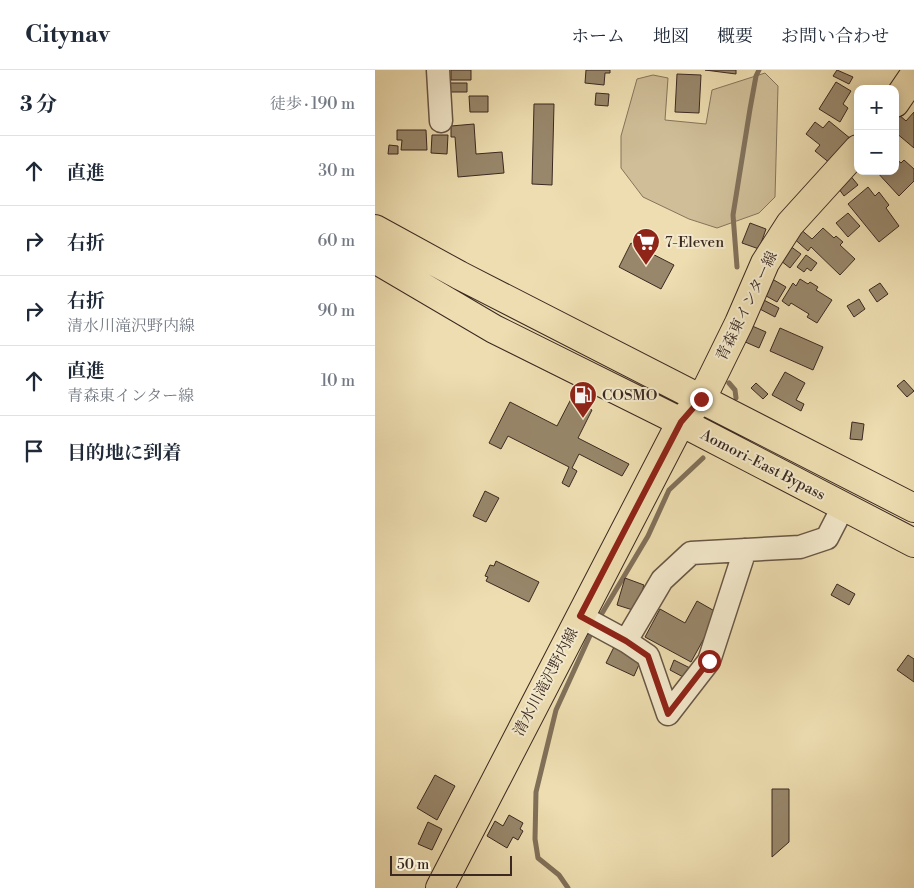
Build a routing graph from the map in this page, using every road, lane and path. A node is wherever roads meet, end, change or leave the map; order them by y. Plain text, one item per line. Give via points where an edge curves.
1 (438, 70) edge
2 (441, 121) dead end
3 (854, 153) edge
4 (375, 229) edge
5 (375, 259) edge
6 (701, 399) junction
7 (681, 422) junction
8 (843, 507) junction
9 (914, 508) edge
10 (914, 544) edge
11 (745, 550) junction
12 (592, 622) junction
13 (626, 641) junction
14 (440, 888) edge

1 - 2 lane
3 - 6 main road, 青森東インター線 via 790,224 765,263
4 - 6 main road, Aomori-East Bypass
5 - 7 main road, Aomori-East Bypass via 494,329
6 - 7 main road, 青森東インター線
6 - 9 main road, Aomori-East Bypass
7 - 8 main road, Aomori-East Bypass
7 - 12 main road, 清水川滝沢野内線
8 - 10 main road, Aomori-East Bypass
8 - 11 lane via 827,538 800,547
11 - 13 lane via 691,553 662,580
11 - 13 lane via 709,661 668,714 648,656
12 - 13 lane
12 - 14 main road, 清水川滝沢野内線

